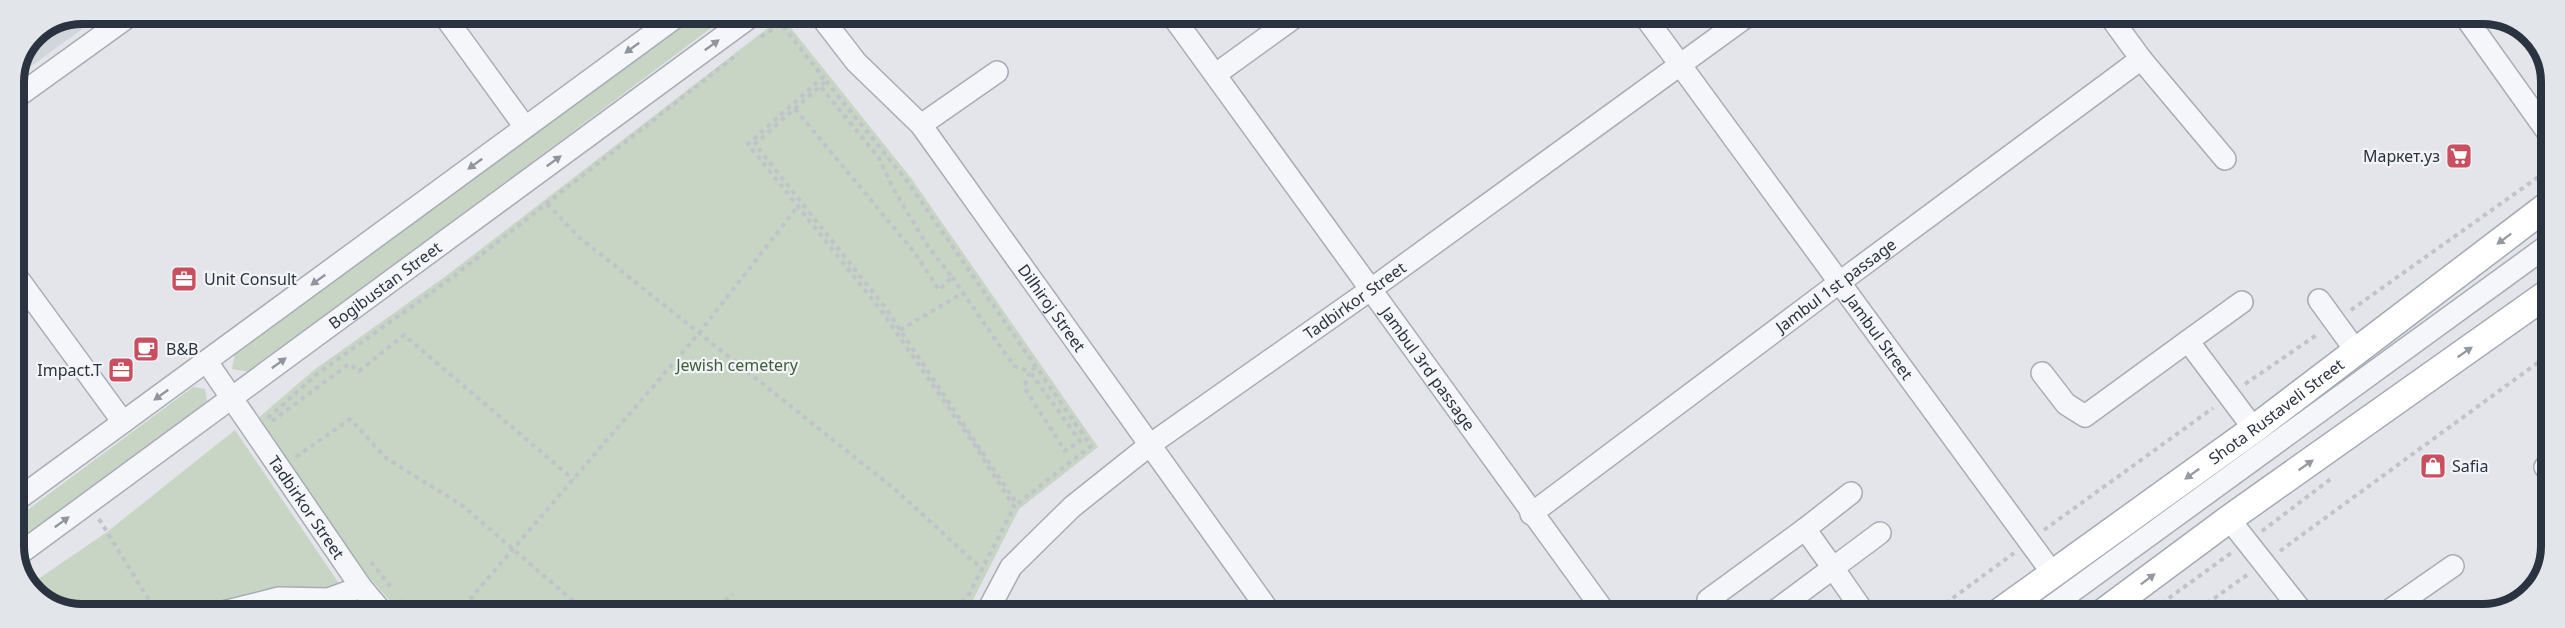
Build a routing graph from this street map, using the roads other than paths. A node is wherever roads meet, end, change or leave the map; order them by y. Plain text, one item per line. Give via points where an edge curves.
1 (118, 24) edge
2 (450, 24) edge
3 (666, 24) edge
4 (740, 24) edge
5 (827, 24) edge
6 (1178, 24) edge
7 (1285, 24) edge
8 (1650, 24) edge
9 (1736, 24) edge
10 (2116, 24) edge
11 (2470, 24) edge
12 (2141, 59) junction
13 (1680, 65) junction
14 (997, 72) dead end
15 (1216, 75) junction
16 (24, 91) edge
17 (2541, 123) edge
18 (921, 124) junction
19 (525, 127) junction
20 (2225, 159) dead end
21 (2541, 211) edge
22 (2541, 250) edge
23 (2541, 263) edge
24 (1840, 282) junction
25 (24, 287) edge
26 (1370, 290) junction
27 (2541, 298) edge
28 (2319, 300) dead end
29 (2242, 302) dead end
30 (2188, 341) junction
31 (2356, 351) junction
32 (207, 362) junction
33 (2042, 373) dead end
34 (232, 398) junction
35 (123, 422) junction
36 (2254, 429) junction
37 (1151, 444) junction
38 (1851, 493) dead end
39 (24, 495) edge
40 (1531, 514) junction
41 (2229, 519) junction
42 (1805, 529) junction
43 (1880, 532) dead end
44 (24, 550) edge
45 (2453, 566) dead end
46 (1833, 568) junction
47 (2054, 574) junction
48 (361, 587) junction
49 (1708, 600) dead end
50 (255, 604) edge
51 (375, 604) edge
52 (991, 604) edge
53 (1264, 604) edge
54 (1598, 604) edge
55 (1784, 604) edge
56 (1857, 604) edge
57 (2011, 604) edge
58 (2055, 604) edge
59 (2077, 604) edge
60 (2114, 604) edge
61 (2296, 604) edge
62 (2398, 604) edge

1 - 16 street
2 - 19 street
3 -> 19 street
34 -> 4 street, Bogibustan Street
5 - 18 street, Dilhiroj Street via 856,62
6 - 15 street, Jambul 3rd passage
7 - 15 street
8 - 13 street, Jambul Street
9 - 13 street, Tadbirkor Street
10 - 12 street
11 - 17 street
12 - 20 street
12 - 24 street, Jambul 1st passage
13 - 24 street, Jambul Street
13 - 26 street, Tadbirkor Street
14 - 18 street
15 - 26 street, Jambul 3rd passage
18 - 37 street, Dilhiroj Street
19 -> 32 street
21 -> 31 main road, Shota Rustaveli Street
22 - 58 street
23 - 59 street
24 - 40 street, Jambul 1st passage
24 - 47 street, Jambul Street
25 - 35 street
26 - 37 street, Tadbirkor Street
26 - 40 street, Jambul 3rd passage
41 -> 27 main road
28 - 31 street
29 - 30 street
30 - 33 street via 2085,416 2066,404
30 - 36 street
31 - 36 main road, Shota Rustaveli Street
32 - 34 street, Tadbirkor Street
32 -> 35 street
44 -> 34 street, Bogibustan Street
34 - 48 street, Tadbirkor Street
35 - 39 street
36 -> 47 main road, Shota Rustaveli Street
37 - 52 street, Tadbirkor Street via 1072,507 1011,567
37 - 53 street, Dilhiroj Street
38 - 42 street
40 - 54 street, Jambul 3rd passage
60 -> 41 main road
41 - 61 street
42 - 46 street
42 - 49 street
43 - 46 street
45 - 62 street
46 - 55 street
46 - 56 street
47 - 57 main road, Shota Rustaveli Street
48 - 50 street via 328,599 279,598
48 - 51 street, Tadbirkor Street

